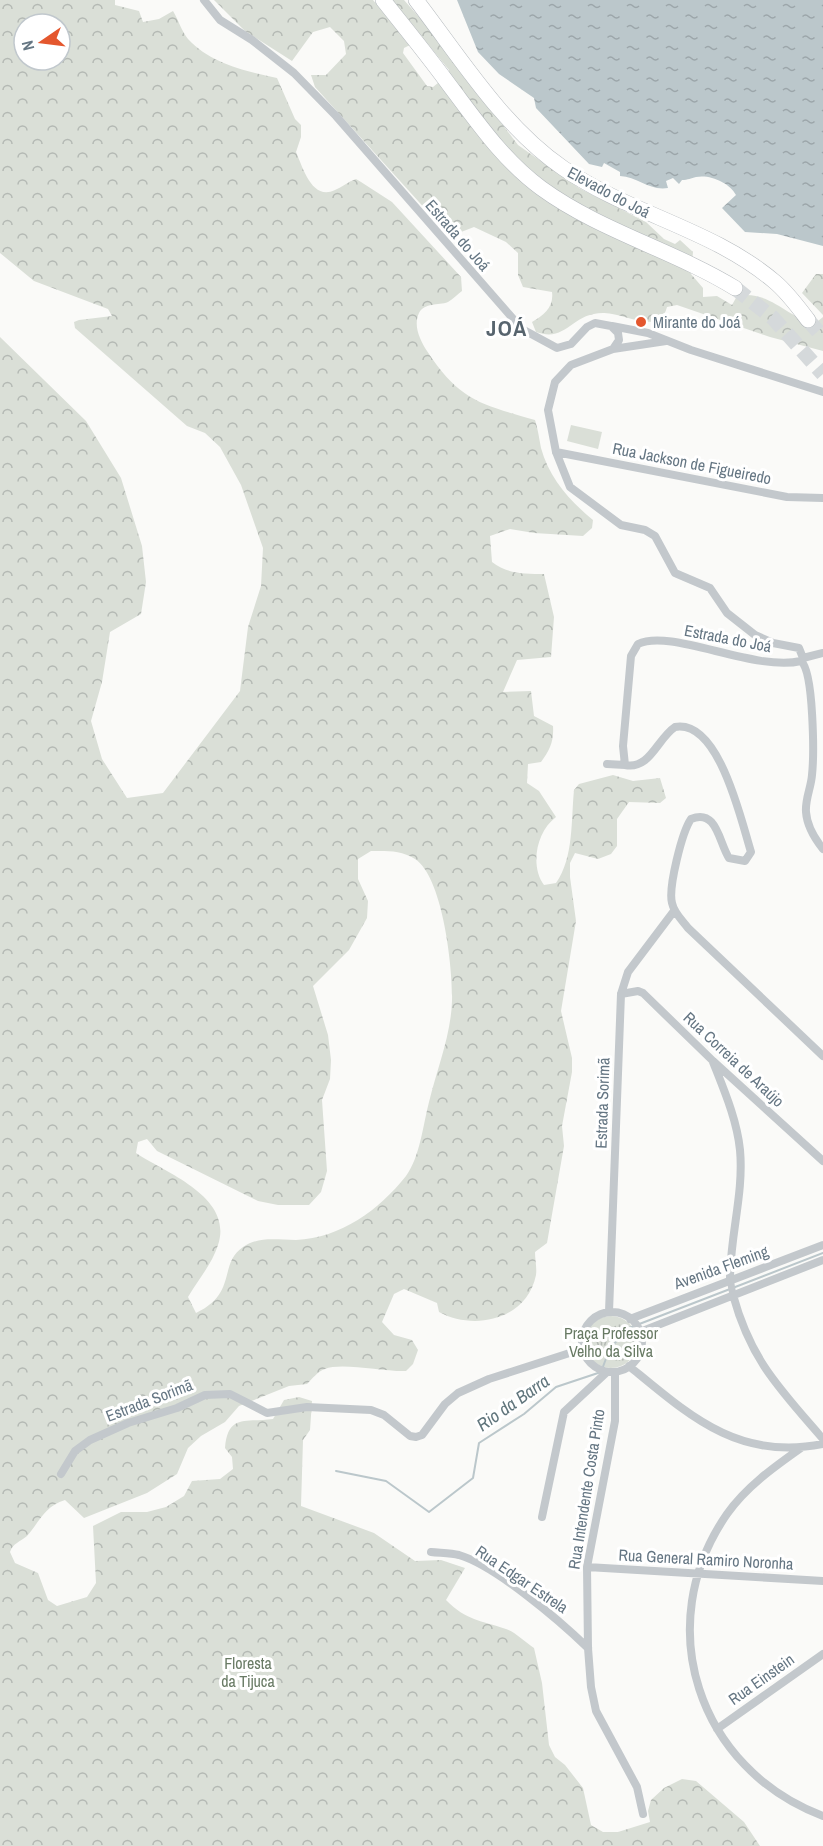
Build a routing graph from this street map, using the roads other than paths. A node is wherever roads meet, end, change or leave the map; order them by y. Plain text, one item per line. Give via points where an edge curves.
1 (204, 0) edge
2 (383, 0) edge
3 (416, 0) edge
4 (735, 288) tunnel mouth
5 (809, 319) tunnel mouth
6 (611, 326) junction
7 (666, 341) junction
8 (614, 349) junction
9 (823, 392) edge
10 (556, 452) junction
11 (823, 498) edge
12 (823, 653) edge
13 (802, 660) junction
14 (607, 764) dead end
15 (625, 765) junction
16 (823, 849) edge
17 (674, 911) junction
18 (621, 994) junction
19 (823, 1056) edge
20 (713, 1061) junction
21 (747, 1092) junction
22 (728, 1102) junction
23 (823, 1161) edge
24 (823, 1245) edge
25 (823, 1260) edge
26 (731, 1287) junction
27 (609, 1312) junction
28 (631, 1320) junction
29 (639, 1331) junction
30 (582, 1349) junction
31 (630, 1366) junction
32 (607, 1371) junction
33 (823, 1439) edge
34 (823, 1444) edge
35 (801, 1448) junction
36 (61, 1474) dead end
37 (542, 1517) dead end
38 (431, 1552) dead end
39 (587, 1567) junction
40 (696, 1575) junction
41 (823, 1581) edge
42 (588, 1648) junction
43 (823, 1654) edge
44 (717, 1729) junction
45 (643, 1814) dead end
46 (823, 1816) edge

1 - 6 street, Estrada do Joá via 220,20 294,73 336,116 522,328 557,348 571,344 591,324 602,322
2 - 4 highway via 519,170 596,221
3 - 5 highway, Elevado do Joá via 516,127 548,157 597,189 716,243 752,264
6 - 7 street
6 - 8 street via 619,337
7 - 8 street
7 - 9 street
8 - 10 street, Estrada do Joá via 571,365 555,382 548,410
10 - 11 street, Rua Jackson de Figueiredo via 787,497
10 - 13 street, Estrada do Joá via 570,487 590,504 621,525 655,536 675,573 710,588 727,613 749,632 773,643 799,648
12 - 13 street
13 - 15 street, Estrada do Joá via 784,664 751,660 659,640 638,644 631,656
13 - 16 street via 809,681 811,724 812,775 806,813
14 - 15 street
15 - 17 street via 639,765 675,728 692,728 711,747 734,799 751,852 749,858 740,862 729,858 712,821 705,817 692,819 683,838 672,890
17 - 18 street, Estrada Sorimã via 628,972
17 - 19 street
18 - 20 street, Rua Correia de Araújo via 638,990 643,993
18 - 27 street, Estrada Sorimã
20 - 21 street, Rua Correia de Araújo
20 - 22 street
21 - 22 street
21 - 23 street, Rua Correia de Araújo
22 - 26 street via 741,1163
24 - 26 street, Avenida Fleming
25 - 26 street, Avenida Fleming
26 - 28 street, Avenida Fleming
26 - 29 street, Avenida Fleming
26 - 33 street via 747,1339 761,1365
27 - 28 street
27 - 30 street via 591,1321 582,1339
28 - 29 street
29 - 31 street via 639,1354
30 - 32 street via 591,1364
30 - 36 street, Estrada Sorimã via 458,1393 416,1437 371,1410 307,1407 267,1413 230,1394 205,1395 90,1440 75,1451
31 - 32 street
31 - 35 street via 682,1411 704,1424 752,1445
32 - 37 street via 564,1412
32 - 39 street, Rua Intendente Costa Pinto via 615,1421
34 - 35 street
35 - 40 street via 742,1495 711,1542
38 - 42 street, Rua Edgar Estrela via 460,1555 493,1573 558,1619
39 - 40 street, Rua General Ramiro Noronha
39 - 42 street, Rua Intendente Costa Pinto
40 - 41 street, Rua General Ramiro Noronha
40 - 44 street via 688,1613 692,1660 702,1700
42 - 45 street, Rua Intendente Costa Pinto via 596,1711 637,1787
43 - 44 street, Rua Einstein
44 - 46 street via 758,1779 783,1797

